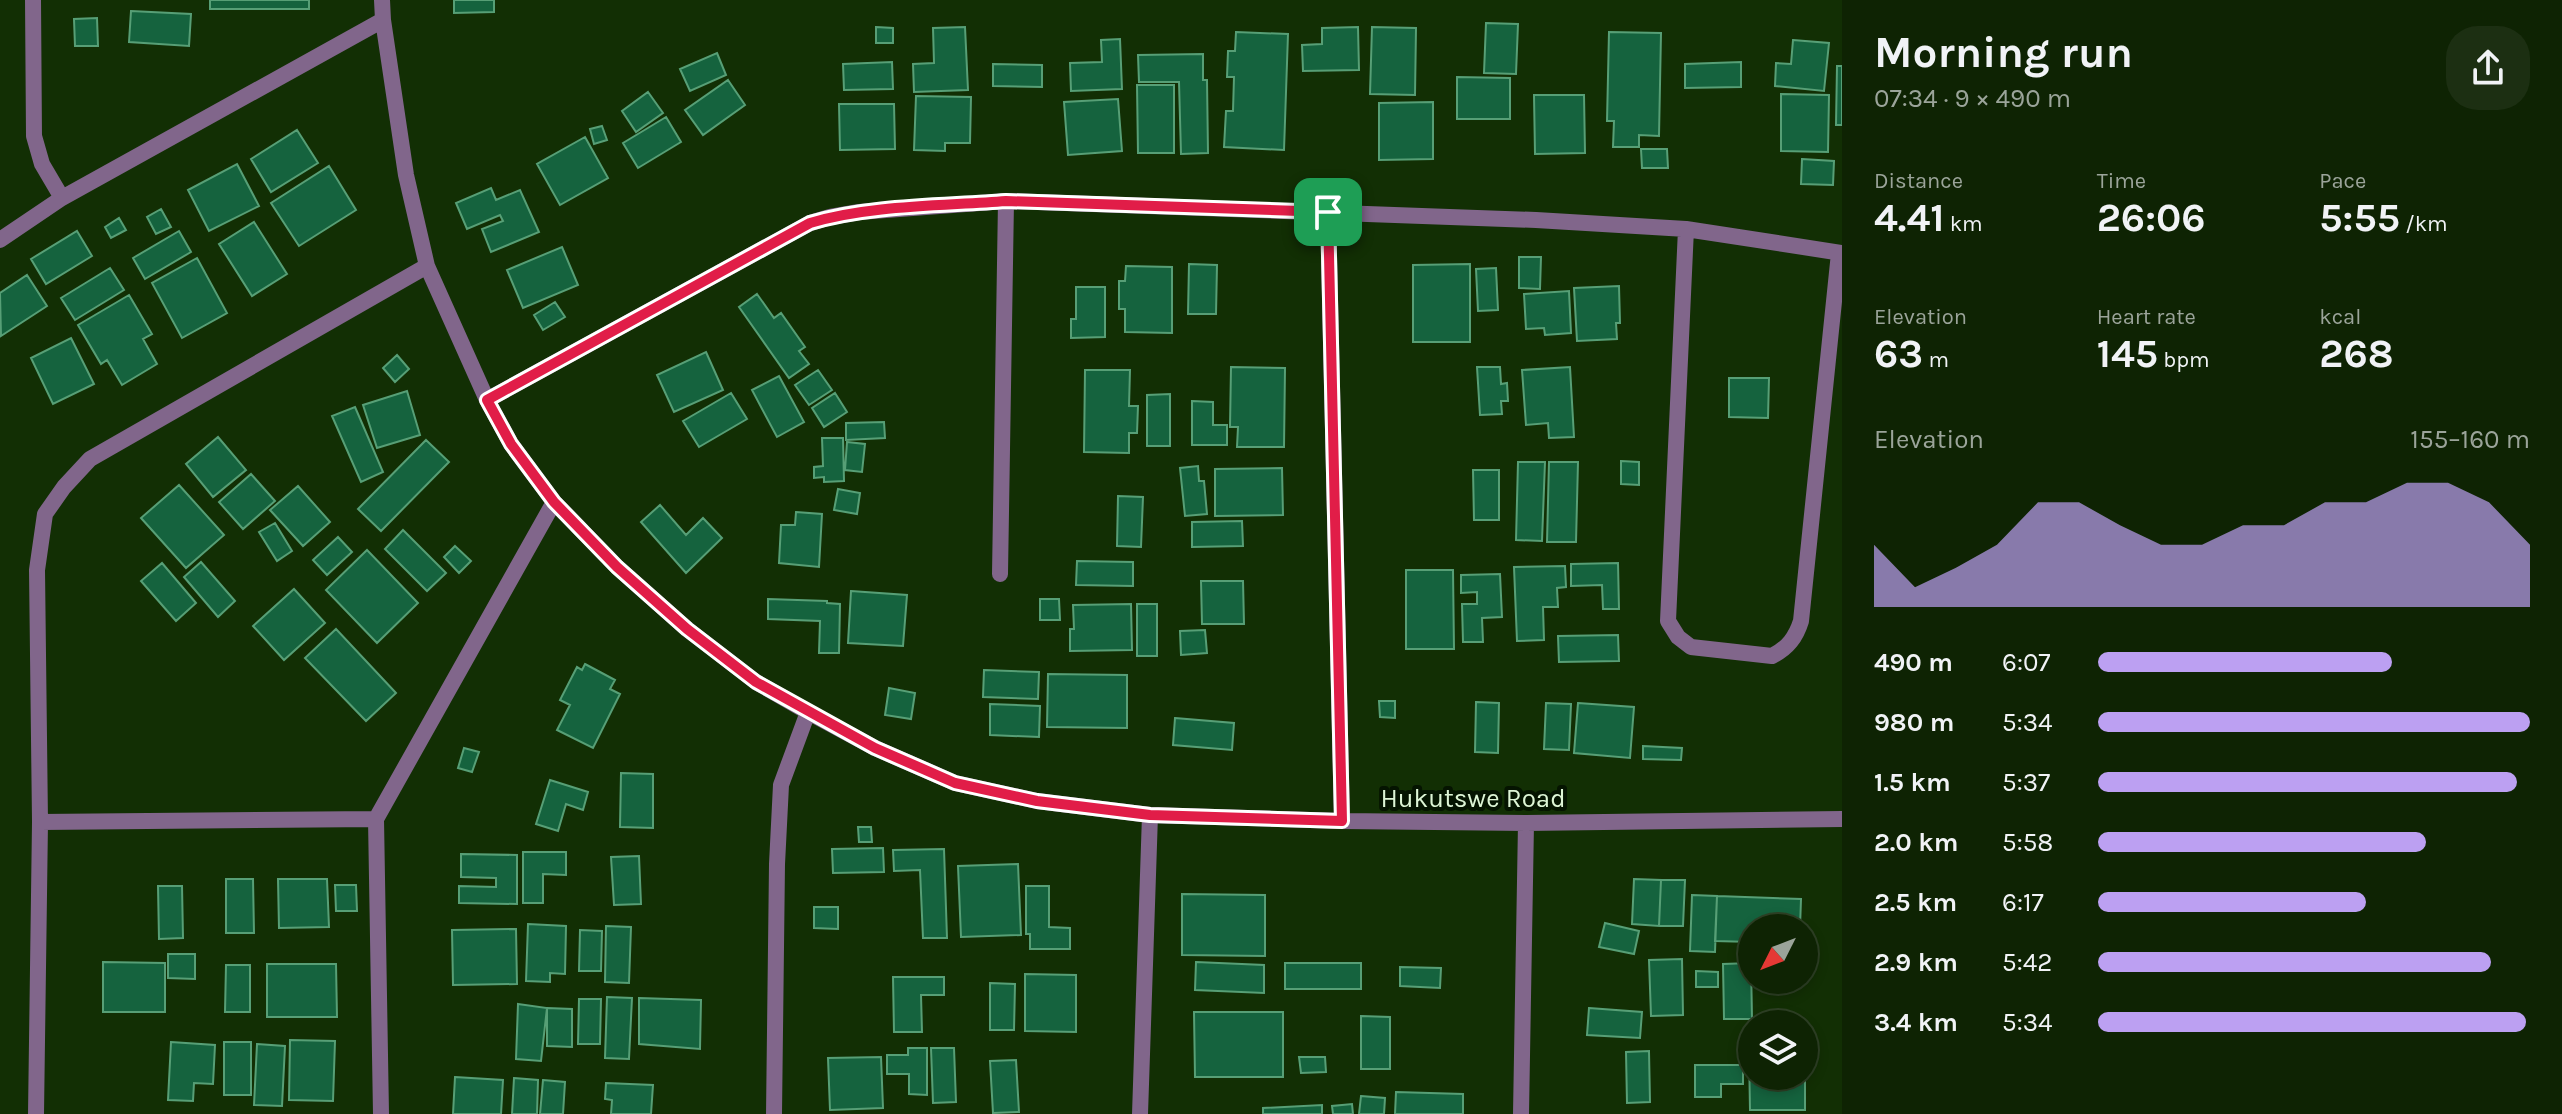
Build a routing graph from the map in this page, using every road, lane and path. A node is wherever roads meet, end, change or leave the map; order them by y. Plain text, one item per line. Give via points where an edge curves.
1 (33, 0) edge
2 (382, 0) edge
3 (383, 20) junction
4 (62, 198) junction
5 (1006, 201) junction
6 (1328, 212) junction
7 (1686, 229) junction
8 (0, 240) edge
9 (1840, 253) edge
10 (427, 266) junction
11 (487, 400) junction
12 (554, 502) junction
13 (1000, 574) dead end
14 (808, 712) junction
15 (1150, 815) junction
16 (376, 819) junction
17 (1842, 819) edge
18 (1342, 821) junction
19 (40, 822) junction
20 (1526, 823) junction
21 (36, 1114) edge
22 (381, 1114) edge
23 (774, 1114) edge
24 (1140, 1114) edge
25 (1521, 1114) edge

1 - 4 street via 34,136 42,164
2 - 3 street, Hukutswe Road
3 - 4 street
3 - 10 street, Hukutswe Road via 406,175
4 - 8 street
5 - 6 street
5 - 11 street via 859,212 810,223
5 - 13 street
6 - 7 street
6 - 18 street
7 - 9 street
7 - 9 street via 1668,621 1691,647 1772,656 1797,632
10 - 11 street, Hukutswe Road
10 - 19 street via 90,459 45,514 37,570
11 - 12 street, Hukutswe Road via 511,444
12 - 14 street, Hukutswe Road via 687,629 756,682
12 - 16 street
14 - 15 street, Hukutswe Road via 955,783 1037,801
14 - 23 street via 781,785
15 - 18 street, Hukutswe Road
15 - 24 street
16 - 19 street
16 - 22 street
17 - 20 street, Hukutswe Road
18 - 20 street, Hukutswe Road
19 - 21 street
20 - 25 street

